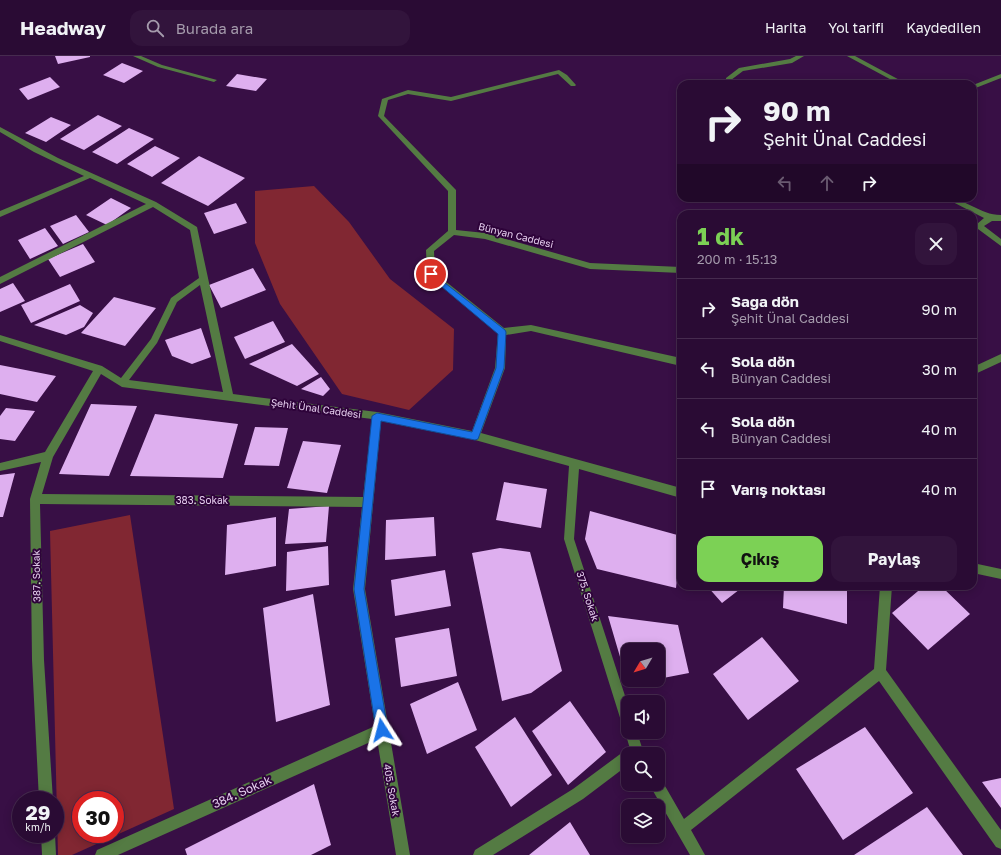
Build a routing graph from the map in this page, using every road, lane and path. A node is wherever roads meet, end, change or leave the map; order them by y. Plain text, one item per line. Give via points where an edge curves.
1 (136, 56) edge
2 (801, 56) edge
3 (850, 56) edge
4 (1001, 76) edge
5 (214, 80) dead end
6 (728, 80) edge
7 (896, 80) edge
8 (573, 85) dead end
9 (977, 85) edge
10 (0, 129) edge
11 (89, 176) junction
12 (956, 202) edge
13 (152, 204) junction
14 (973, 210) edge
15 (977, 212) edge
16 (0, 214) edge
17 (990, 218) junction
18 (1001, 218) edge
19 (977, 225) edge
20 (977, 227) edge
21 (452, 232) junction
22 (1001, 243) edge
23 (677, 270) edge
24 (203, 278) junction
25 (0, 281) edge
26 (502, 332) junction
27 (0, 338) edge
28 (1001, 358) edge
29 (677, 361) edge
30 (99, 369) junction
31 (977, 370) edge
32 (122, 383) junction
33 (230, 396) junction
34 (377, 416) junction
35 (475, 436) junction
36 (48, 456) junction
37 (574, 465) junction
38 (0, 467) edge
39 (677, 492) edge
40 (35, 499) junction
41 (369, 502) junction
42 (977, 569) edge
43 (1001, 574) edge
44 (886, 590) edge
45 (880, 672) junction
46 (621, 702) edge
47 (382, 730) junction
48 (621, 763) edge
49 (45, 791) edge
50 (660, 791) edge
51 (682, 829) junction
52 (1001, 842) edge
53 (48, 843) edge
54 (49, 855) edge
55 (102, 855) edge
56 (403, 855) edge
57 (480, 855) edge
58 (698, 855) edge

1 - 5 street via 160,66
2 - 6 street via 792,61 741,69
3 - 7 street
4 - 9 street
8 - 21 street via 559,72 451,99 408,92 385,99 381,116 452,190
10 - 11 street via 21,143
11 - 13 street
11 - 16 street
12 - 14 street
13 - 24 street via 194,229
13 - 25 street
15 - 17 street
17 - 18 street
17 - 19 street
20 - 22 street
21 - 23 street, Bünyan Caddesi via 485,236 590,266
21 - 26 street via 430,250 431,274
24 - 32 street via 174,300 154,341
24 - 33 street
26 - 29 street via 532,328
26 - 35 street via 500,368
27 - 30 street, Şehit Ünal Caddesi
28 - 31 street
30 - 32 street, Şehit Ünal Caddesi
30 - 36 street, 387. Sokak
32 - 33 street, Şehit Ünal Caddesi
33 - 34 street, Şehit Ünal Caddesi
34 - 35 street, Şehit Ünal Caddesi
34 - 41 street, 405. Sokak
35 - 37 street, Şehit Ünal Caddesi
36 - 38 street
36 - 40 street, 387. Sokak
37 - 39 street, Şehit Ünal Caddesi
37 - 46 street, 375. Sokak via 569,539
40 - 41 street, 383. Sokak
40 - 49 street, 387. Sokak via 38,660
41 - 47 street, 405. Sokak via 359,589
42 - 43 street
44 - 45 street
45 - 51 street
45 - 52 street
47 - 55 street, 384. Sokak
47 - 56 street, 405. Sokak
48 - 57 street via 578,794
50 - 51 street
51 - 58 street
53 - 54 street

